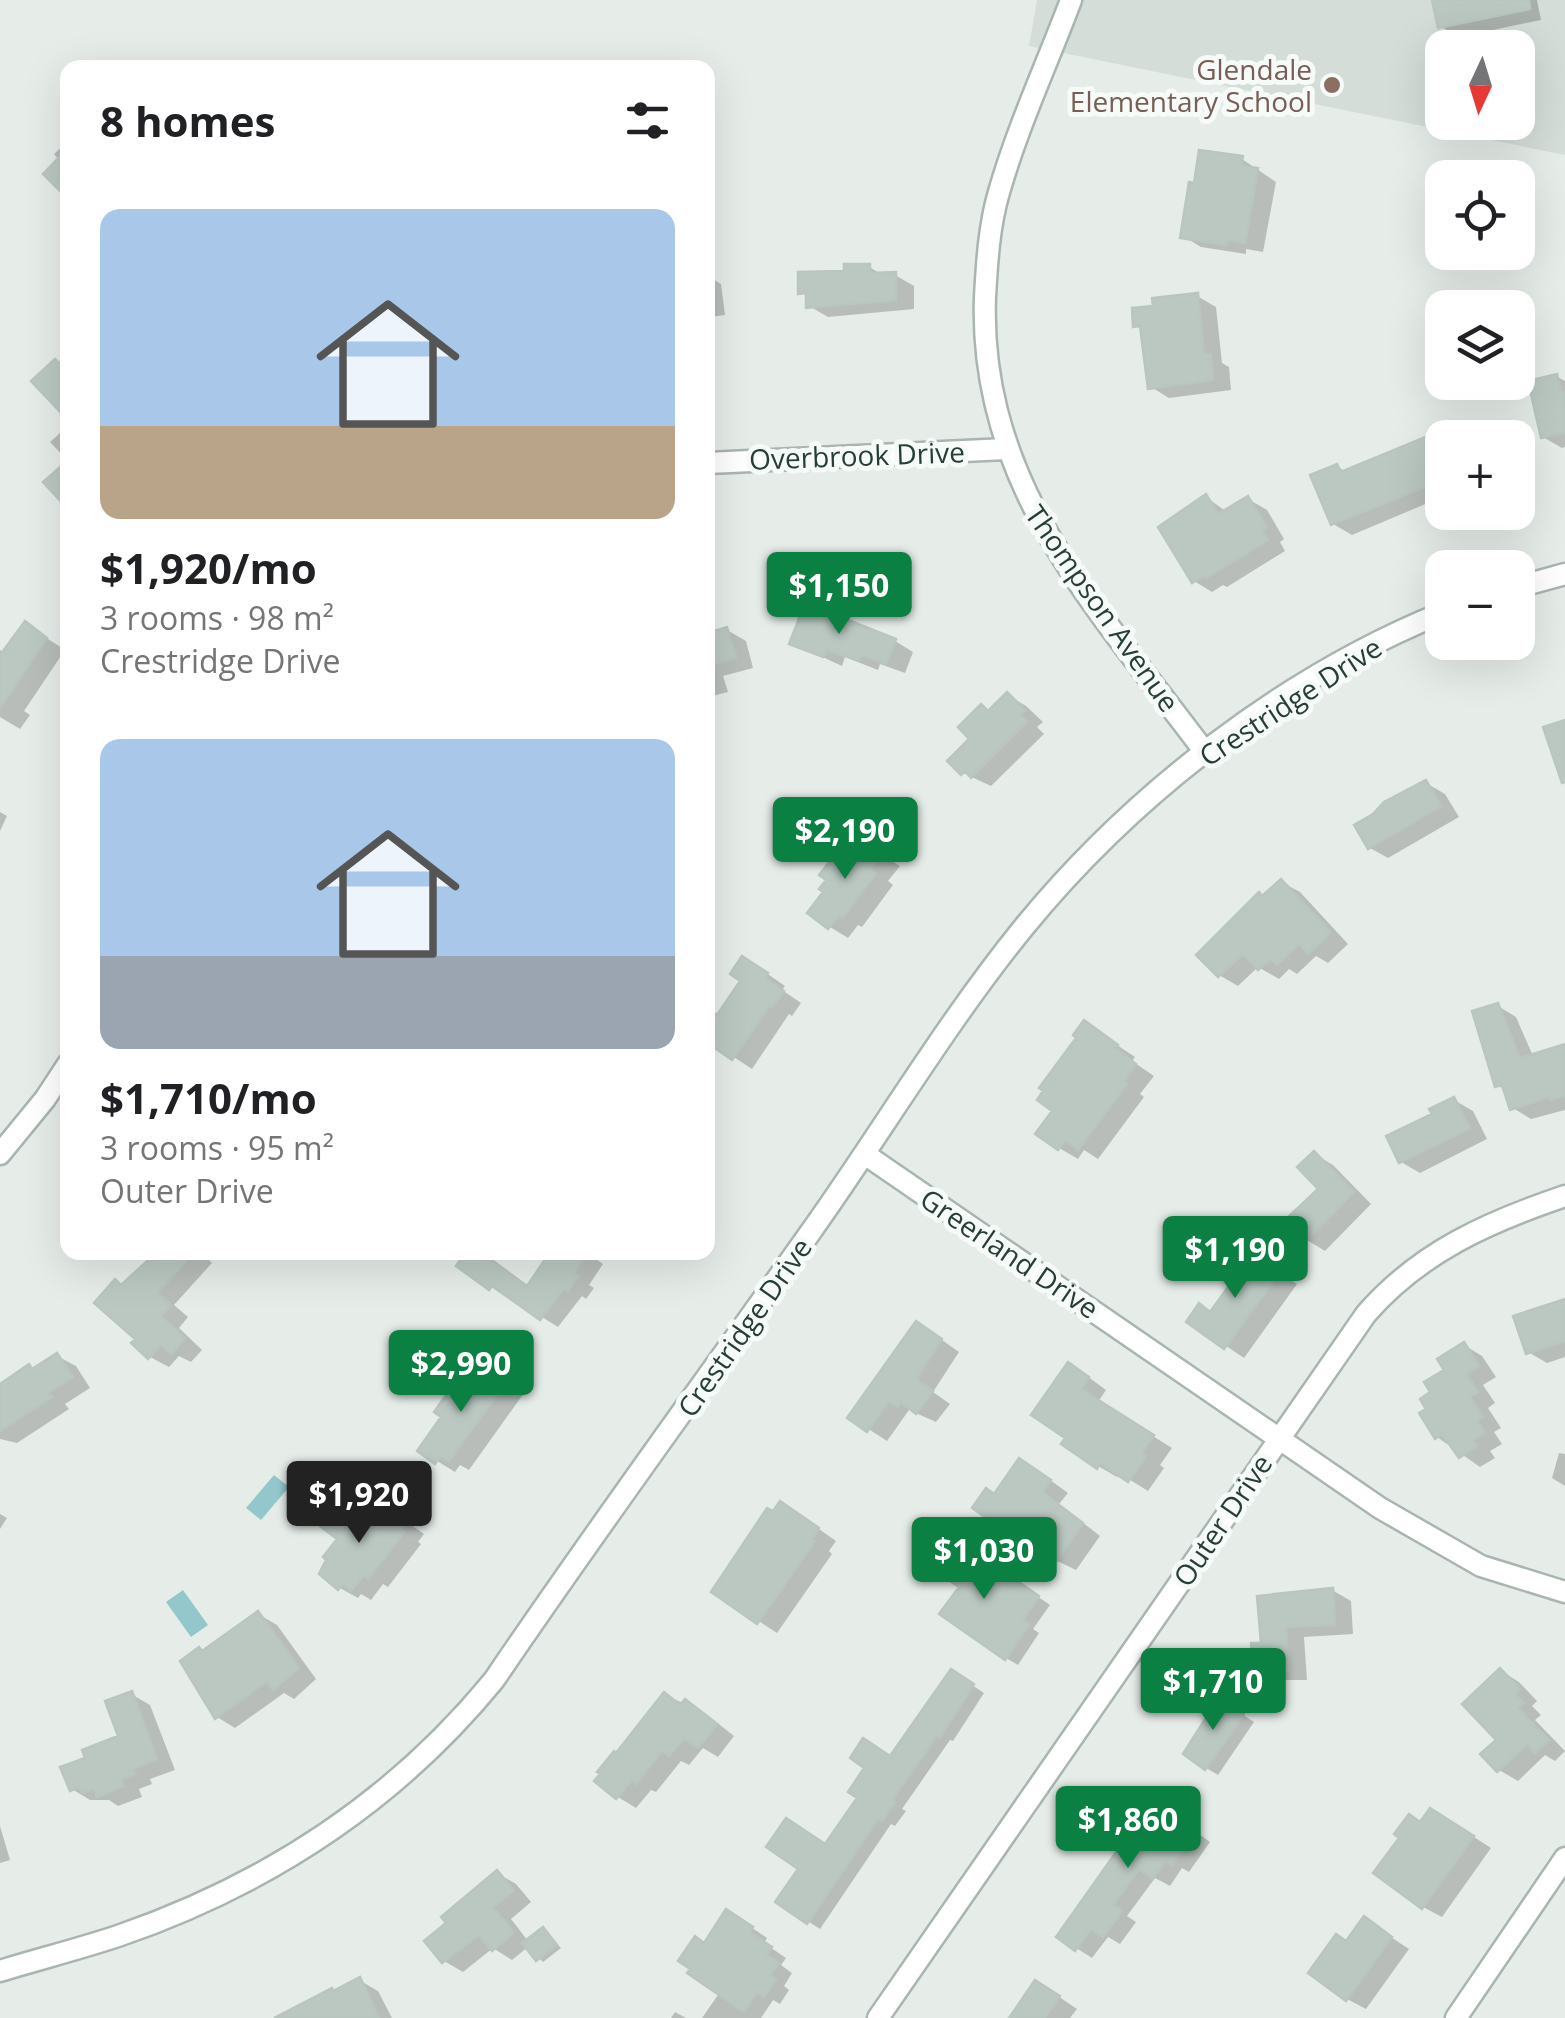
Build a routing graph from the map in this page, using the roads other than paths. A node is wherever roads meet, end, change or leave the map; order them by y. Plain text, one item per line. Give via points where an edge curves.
1 (1071, 0) edge
2 (1006, 449) junction
3 (715, 462) edge
4 (1565, 574) edge
5 (1535, 582) edge
6 (1425, 622) edge
7 (1204, 751) junction
8 (60, 1077) edge
9 (0, 1154) edge
10 (866, 1154) junction
11 (1565, 1196) edge
12 (1279, 1436) junction
13 (1565, 1592) edge
14 (1565, 1858) edge
15 (0, 1970) edge
16 (878, 2018) edge
17 (1456, 2018) edge

1 - 2 street, Thompson Avenue via 998,195 987,261 986,343
2 - 3 street, Overbrook Drive
2 - 7 street, Thompson Avenue via 1052,544
4 - 5 street
6 - 7 street, Crestridge Drive via 1332,668
7 - 10 street, Crestridge Drive via 1026,925
8 - 9 street
10 - 12 street, Greerland Drive
10 - 15 street, Crestridge Drive via 494,1680 436,1747 317,1840 225,1891 118,1936
11 - 12 street, Outer Drive via 1457,1242 1393,1283
12 - 13 street, Greerland Drive via 1454,1553
12 - 16 street, Outer Drive
14 - 17 street

